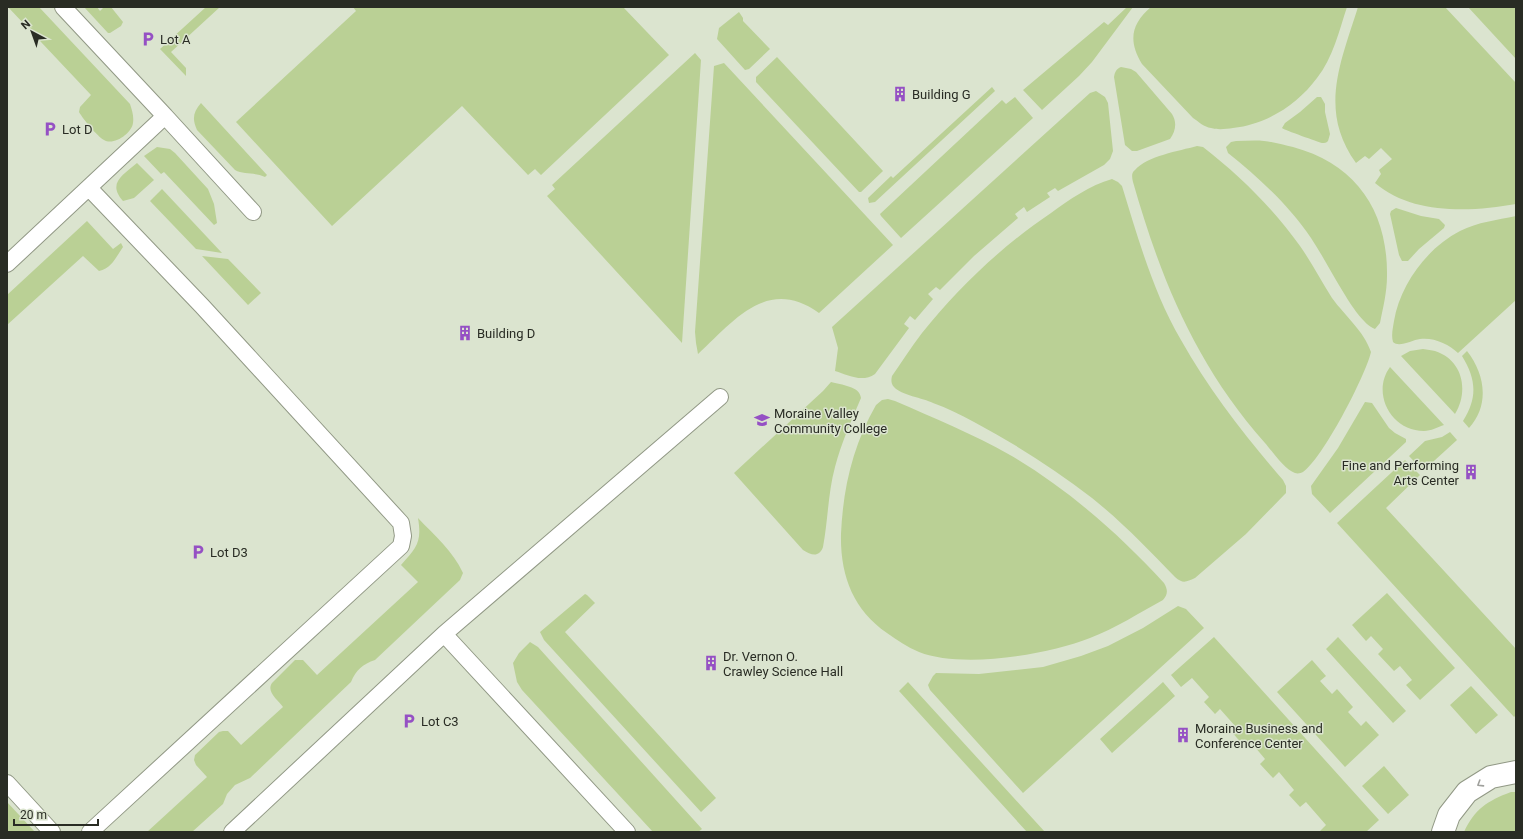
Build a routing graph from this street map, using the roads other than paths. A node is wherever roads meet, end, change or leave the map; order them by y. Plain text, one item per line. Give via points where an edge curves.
1 (63, 7) edge
2 (165, 116) junction
3 (90, 188) junction
4 (253, 212) dead end
5 (7, 264) edge
6 (720, 397) dead end
7 (444, 634) junction
8 (1516, 772) edge
9 (7, 783) edge
10 (52, 832) edge
11 (90, 832) edge
12 (232, 832) edge
13 (627, 832) edge
14 (1443, 832) edge

1 - 2 lane
2 - 3 lane
2 - 4 lane
3 - 5 lane
3 - 11 lane via 402,523 404,536 401,546
6 - 7 lane
7 - 12 lane
7 - 13 lane
8 -> 14 street via 1491,777 1467,792 1449,815
9 - 10 lane

